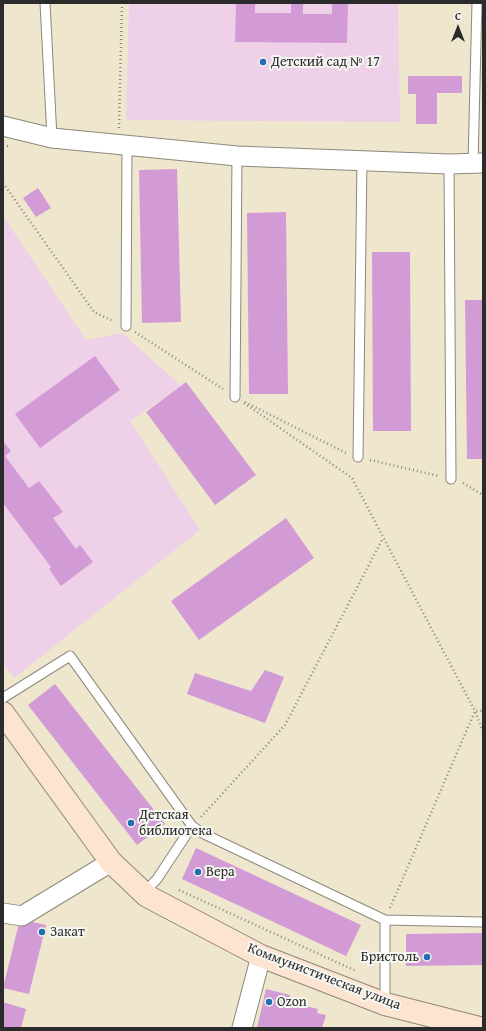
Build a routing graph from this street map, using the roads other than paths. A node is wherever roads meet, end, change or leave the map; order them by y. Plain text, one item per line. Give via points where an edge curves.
1 (45, 3) edge
2 (477, 3) edge
3 (3, 126) edge
4 (52, 138) junction
5 (123, 140) junction
6 (237, 156) junction
7 (362, 160) junction
8 (478, 163) edge
9 (450, 164) junction
10 (126, 326) road end
11 (236, 397) road end
12 (358, 457) road end
13 (451, 479) road end
14 (3, 698) edge
15 (3, 713) edge
16 (192, 826) junction
17 (111, 862) junction
18 (151, 886) junction
19 (3, 913) edge
20 (385, 920) junction
21 (483, 922) edge
22 (261, 956) junction
23 (385, 1004) junction
24 (242, 1028) edge
25 (480, 1028) edge

1 - 4 lane
2 - 8 lane
3 - 4 street
4 - 5 street
5 - 6 street
5 - 10 lane
6 - 7 street
6 - 11 lane
7 - 9 street
7 - 12 lane
8 - 9 street
9 - 13 lane
14 - 16 lane via 70,656
15 - 17 street, Коммунистическая улица
16 - 18 lane
16 - 20 lane
17 - 18 street, Коммунистическая улица
17 - 19 street via 22,916
18 - 22 street, Коммунистическая улица
20 - 21 lane
20 - 23 lane
22 - 23 street, Коммунистическая улица
22 - 24 street
23 - 25 street, Коммунистическая улица

